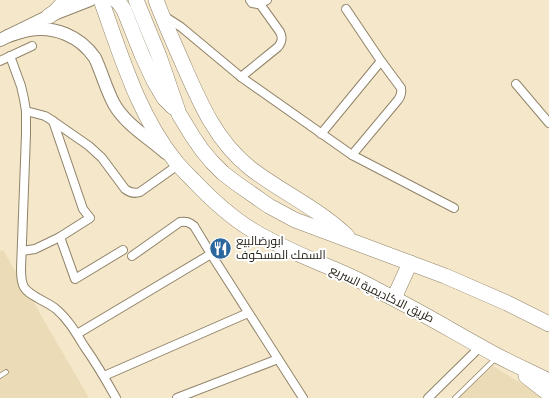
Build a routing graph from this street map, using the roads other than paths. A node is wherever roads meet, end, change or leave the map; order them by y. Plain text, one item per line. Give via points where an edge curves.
1 (66, 0) edge
2 (90, 0) edge
3 (100, 0) edge
4 (116, 0) edge
5 (136, 0) edge
6 (156, 0) edge
7 (250, 0) edge
8 (263, 2) edge
9 (346, 9) dead end
10 (161, 15) junction
11 (49, 16) junction
12 (3, 36) edge
13 (32, 46) dead end
14 (10, 56) junction
15 (0, 61) edge
16 (381, 61) junction
17 (241, 77) junction
18 (516, 84) dead end
19 (26, 111) junction
20 (179, 114) junction
21 (53, 120) junction
22 (549, 123) edge
23 (321, 134) junction
24 (352, 155) junction
25 (177, 164) junction
26 (454, 208) dead end
27 (60, 237) junction
28 (352, 241) junction
29 (123, 250) dead end
30 (22, 251) junction
31 (211, 254) junction
32 (132, 256) dead end
33 (410, 263) junction
34 (394, 298) junction
35 (248, 313) junction
36 (549, 324) edge
37 (77, 334) junction
38 (481, 346) junction
39 (501, 357) junction
40 (278, 359) junction
41 (6, 372) dead end
42 (0, 376) edge
43 (104, 376) junction
44 (549, 381) edge
45 (549, 394) edge
46 (116, 398) edge
47 (177, 398) edge
48 (303, 398) edge
49 (428, 398) edge
50 (455, 398) edge

1 - 11 highway
2 - 11 main road
3 - 25 highway, طريق الاكاديمية السريع via 135,92 162,143
4 - 20 highway via 124,10 154,82
5 - 20 highway
6 - 10 highway
7 - 8 street via 255,4
8 - 17 street via 282,36 281,44
9 - 16 street
10 - 17 street via 181,27
10 - 28 highway via 208,118 227,146 250,168 325,218
11 - 12 main road
12 - 25 main road via 30,30 45,30 65,34 79,41 95,58 121,114
13 - 14 street
14 - 15 street
14 - 19 street via 21,86
16 - 23 street
16 - 24 street via 402,92
17 - 23 street
18 - 22 street
19 - 21 street
19 - 30 street
20 - 28 highway via 202,150 223,173 282,214
21 - 25 street via 96,152 125,189 131,192 140,192
21 - 27 street via 83,209 90,218
23 - 24 street
24 - 26 street
25 - 34 highway, طريق الاكاديمية السريع via 220,207 251,229
27 - 29 street via 75,279
27 - 30 street via 35,249
28 - 33 highway
30 - 37 street via 23,286 64,316
31 - 32 street via 194,226 184,221
31 - 35 street
31 - 37 street
33 - 34 highway
33 - 36 highway via 476,289
34 - 38 highway, طريق الاكاديمية السريع
35 - 40 street
35 - 43 street
37 - 43 street
38 - 39 highway, طريق الاكاديمية السريع
38 - 49 street
39 - 44 highway, طريق الاكاديمية السريع
39 - 45 highway
39 - 50 lane
40 - 47 street
40 - 48 street
41 - 42 lane
43 - 46 street

